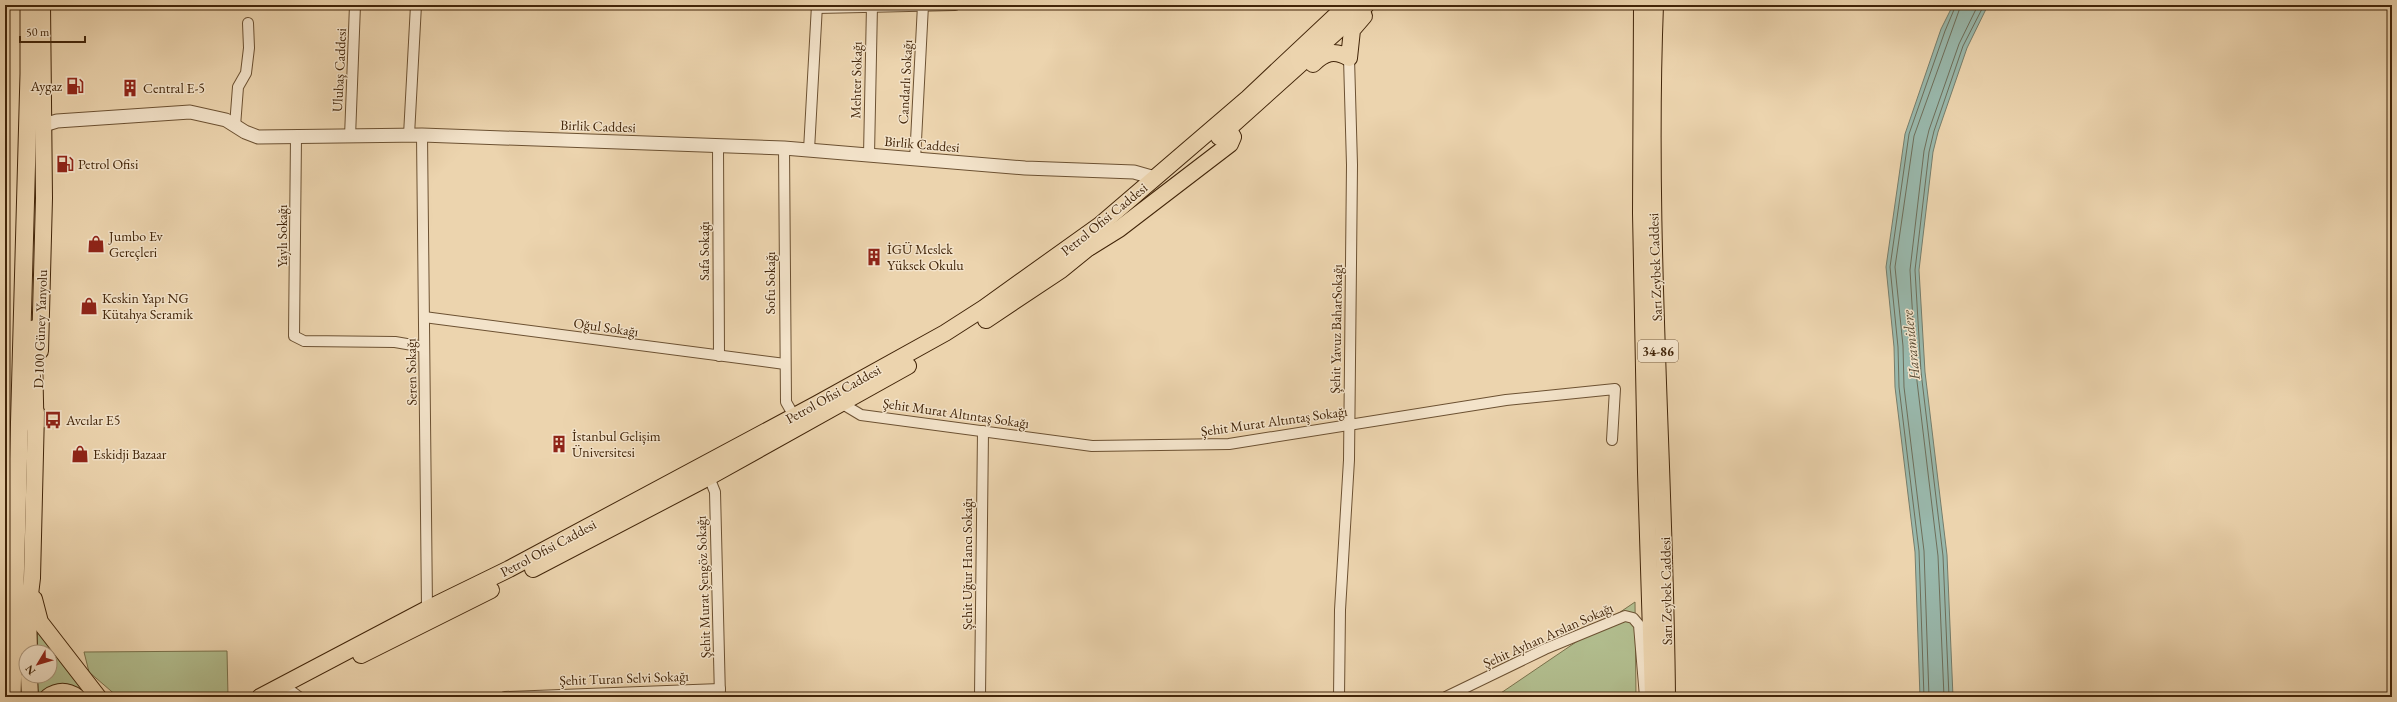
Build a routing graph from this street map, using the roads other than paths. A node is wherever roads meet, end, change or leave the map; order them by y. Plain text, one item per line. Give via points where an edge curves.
1 (29, 5) edge
2 (42, 5) edge
3 (356, 5) edge
4 (416, 5) edge
5 (955, 5) edge
6 (1344, 5) edge
7 (1347, 5) edge
8 (1366, 5) edge
9 (1375, 5) edge
10 (1642, 5) edge
11 (1655, 5) edge
12 (817, 6) edge
13 (872, 6) edge
14 (922, 6) edge
15 (248, 23) dead end
16 (1349, 58) junction
17 (1253, 101) junction
18 (44, 125) junction
19 (1225, 125) junction
20 (235, 126) junction
21 (27, 133) junction
22 (416, 135) junction
23 (296, 137) junction
24 (350, 137) junction
25 (718, 146) junction
26 (784, 148) junction
27 (809, 150) junction
28 (869, 155) junction
29 (916, 160) junction
30 (1155, 178) junction
31 (424, 317) junction
32 (424, 348) junction
33 (719, 356) junction
34 (785, 364) junction
35 (841, 403) junction
36 (797, 421) junction
37 (1348, 425) junction
38 (35, 426) junction
39 (983, 432) junction
40 (1612, 440) dead end
41 (709, 477) junction
42 (32, 578) junction
43 (427, 608) junction
44 (28, 644) edge
45 (81, 675) junction
46 (29, 684) edge
47 (288, 692) edge
48 (720, 693) edge
49 (12, 697) edge
50 (30, 697) edge
51 (48, 697) edge
52 (77, 697) edge
53 (98, 697) edge
54 (105, 697) edge
55 (248, 697) edge
56 (260, 697) edge
57 (505, 697) edge
58 (980, 697) edge
59 (1339, 697) edge
60 (1446, 697) edge
61 (1645, 697) edge
62 (1653, 697) edge
63 (1667, 697) edge

1 - 21 highway
2 - 18 main road, D-100 Güney Yanyolu
3 - 24 street, Ulubaş Caddesi
4 - 22 street, Seren Sokağı
5 - 14 street
6 - 17 main road via 1252,79 1246,90
7 - 17 main road, Petrol Ofisi Caddesi
8 - 17 main road, Petrol Ofisi Caddesi
9 - 16 main road via 1352,30
10 - 62 main road, Sarı Zeybek Caddesi / 34-86 via 1641,221
11 - 63 main road, Sarı Zeybek Caddesi / 34-86 via 1654,213 1666,567
12 - 13 street
12 - 27 street
13 - 14 street
13 - 28 street, Mehter Sokağı
14 - 29 street, Candarlı Sokağı
15 - 20 street via 246,73 238,87
16 - 17 main road via 1336,52 1322,56 1271,101 1264,105
16 - 37 street, Şehit Yavuz BaharSokağı via 1352,172
17 - 19 main road, Petrol Ofisi Caddesi
18 - 20 street, Birlik Caddesi via 57,121 190,112 226,120
18 - 38 main road, D-100 Güney Yanyolu via 43,301
19 - 30 main road, Petrol Ofisi Caddesi
19 - 35 main road, Petrol Ofisi Caddesi via 1233,138 1230,144 1118,229 1028,293 954,340
20 - 23 street, Birlik Caddesi via 258,137
21 - 38 highway via 31,191
21 - 49 highway
22 - 24 street, Birlik Caddesi
22 - 25 street, Birlik Caddesi
22 - 31 street, Seren Sokağı
23 - 24 street, Birlik Caddesi
23 - 32 street, Yaylı Sokağı via 294,336 304,341 395,342
25 - 26 street, Birlik Caddesi
25 - 33 street, Safa Sokağı
26 - 27 street, Birlik Caddesi
26 - 34 street, Sofu Sokağı
27 - 28 street, Birlik Caddesi
28 - 29 street, Birlik Caddesi
29 - 30 street, Birlik Caddesi via 1134,172
30 - 36 main road, Petrol Ofisi Caddesi via 1077,243 984,308
31 - 32 street, Seren Sokağı
31 - 33 street, Oğul Sokağı
32 - 43 street, Seren Sokağı
33 - 34 street, Oğul Sokağı
34 - 36 street, Sofu Sokağı via 786,402
35 - 36 main road, Petrol Ofisi Caddesi
35 - 39 street, Şehit Murat Altıntaş Sokağı via 861,415
36 - 41 main road, Petrol Ofisi Caddesi
36 - 43 main road, Petrol Ofisi Caddesi via 509,569
37 - 39 street, Şehit Murat Altıntaş Sokağı via 1229,444 1202,445 1092,446
37 - 40 street, Şehit Murat Altıntaş Sokağı via 1506,400 1615,389
37 - 59 street, Şehit Yavuz BaharSokağı
38 - 42 main road, D-100 Güney Yanyolu
39 - 58 street, Şehit Uğur Hancı Sokağı
41 - 47 main road, Petrol Ofisi Caddesi via 610,530
41 - 48 street, Şehit Murat Şengöz Sokağı via 715,492
42 - 44 main road, D-100 Güney Yanyolu
42 - 45 main road via 40,622
43 - 47 main road, Petrol Ofisi Caddesi
45 - 53 main road
45 - 54 main road
46 - 50 main road
47 - 55 main road
47 - 56 main road, Petrol Ofisi Caddesi
48 - 57 street, Şehit Turan Selvi Sokağı
51 - 52 main road via 61,691
60 - 61 street, Şehit Ayhan Arslan Sokağı via 1545,649 1625,616 1632,618 1639,625

